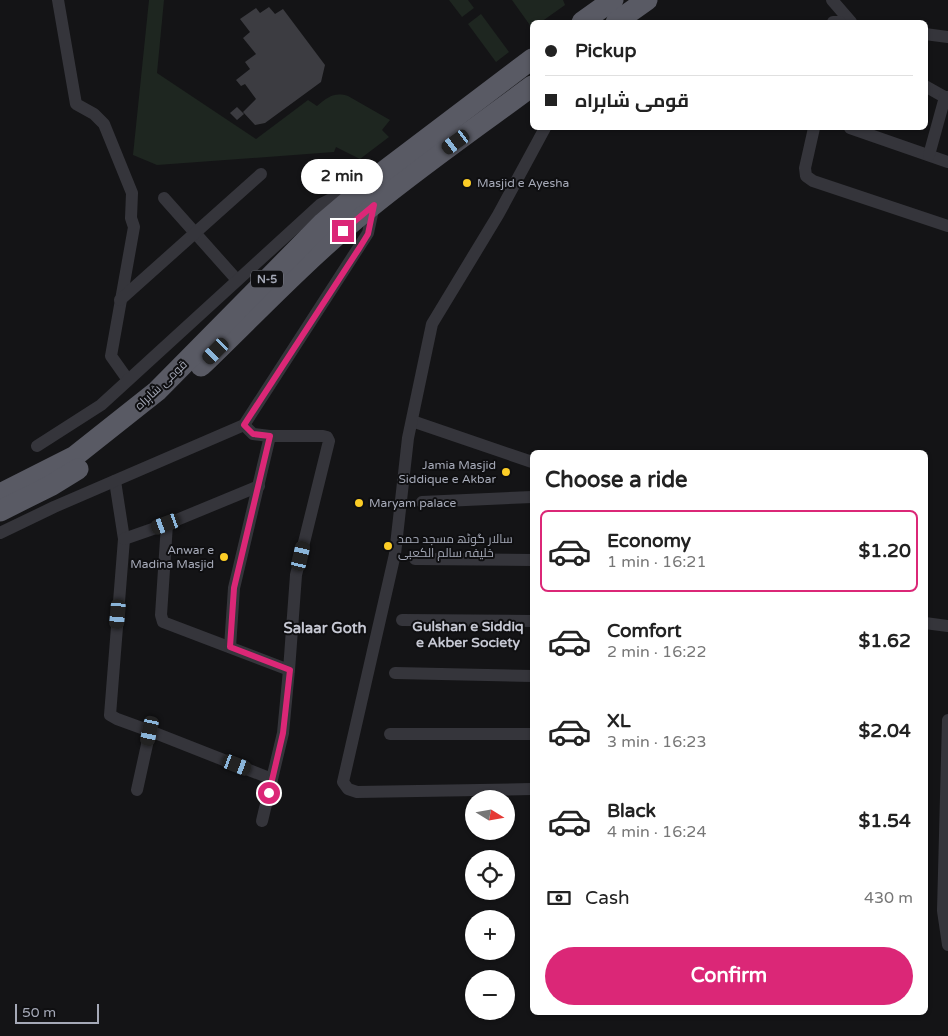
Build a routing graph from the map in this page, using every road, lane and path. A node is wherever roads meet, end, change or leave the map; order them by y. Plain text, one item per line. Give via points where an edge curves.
1 (58, 0) edge
2 (612, 0) edge
3 (647, 0) edge
4 (832, 0) edge
5 (594, 19) edge
6 (619, 20) edge
7 (849, 20) edge
8 (928, 34) edge
9 (948, 37) edge
10 (530, 61) edge
11 (530, 87) edge
12 (928, 88) edge
13 (947, 98) edge
14 (544, 130) edge
15 (814, 130) edge
16 (862, 130) edge
17 (875, 132) edge
18 (929, 155) junction
19 (948, 162) edge
20 (261, 174) dead end
21 (354, 196) junction
22 (164, 198) dead end
23 (374, 205) junction
24 (948, 226) edge
25 (196, 234) junction
26 (237, 280) junction
27 (120, 300) junction
28 (128, 380) junction
29 (412, 421) junction
30 (244, 425) junction
31 (270, 436) junction
32 (37, 446) dead end
33 (530, 461) edge
34 (115, 481) junction
35 (259, 486) junction
36 (0, 494) edge
37 (530, 497) edge
38 (422, 502) dead end
39 (0, 511) edge
40 (166, 524) junction
41 (0, 533) edge
42 (124, 539) junction
43 (415, 559) dead end
44 (530, 560) edge
45 (402, 620) dead end
46 (530, 621) edge
47 (928, 623) edge
48 (948, 626) edge
49 (230, 647) junction
50 (290, 670) junction
51 (395, 673) dead end
52 (530, 676) edge
53 (948, 720) edge
54 (150, 731) junction
55 (390, 734) dead end
56 (530, 734) edge
57 (272, 779) junction
58 (530, 789) edge
59 (137, 790) dead end
60 (262, 821) dead end
61 (948, 945) edge

1 - 27 street via 76,104 104,124 132,194 134,227
2 - 5 highway
3 - 6 highway
4 - 7 street
8 - 9 street
10 - 21 highway, قومی شاہراہ / N-5
11 - 23 highway, قومی شاہراہ / N-5
12 - 13 street
13 - 18 street
14 - 29 street via 498,215 432,324
15 - 24 street via 805,168 806,176 813,181
16 - 17 street
17 - 18 street
18 - 19 street
20 - 25 street
21 - 26 street via 333,198 321,204
21 - 36 highway, قومی شاہراہ / N-5 via 322,223 157,391 75,456
22 - 25 street
23 - 30 street via 368,234
23 - 39 highway, قومی شاہراہ / N-5 via 280,289 156,410 117,442 52,485
25 - 26 street
25 - 27 street
26 - 28 street
27 - 28 street via 111,356
28 - 32 street via 101,405
29 - 33 street
29 - 58 street via 395,554 343,782 348,790 356,792
30 - 31 street via 253,434
30 - 34 street
31 - 35 street
31 - 50 street via 323,436 329,441 296,575
34 - 41 street
34 - 42 street
35 - 40 street
35 - 49 street via 234,588
37 - 38 street
40 - 42 street
40 - 49 street via 163,622
42 - 54 street via 110,715
43 - 44 street
45 - 46 street
47 - 48 street
49 - 50 street
50 - 57 street via 283,733
51 - 52 street
53 - 61 street via 943,911
54 - 57 street
54 - 59 street
55 - 56 street
57 - 60 street

